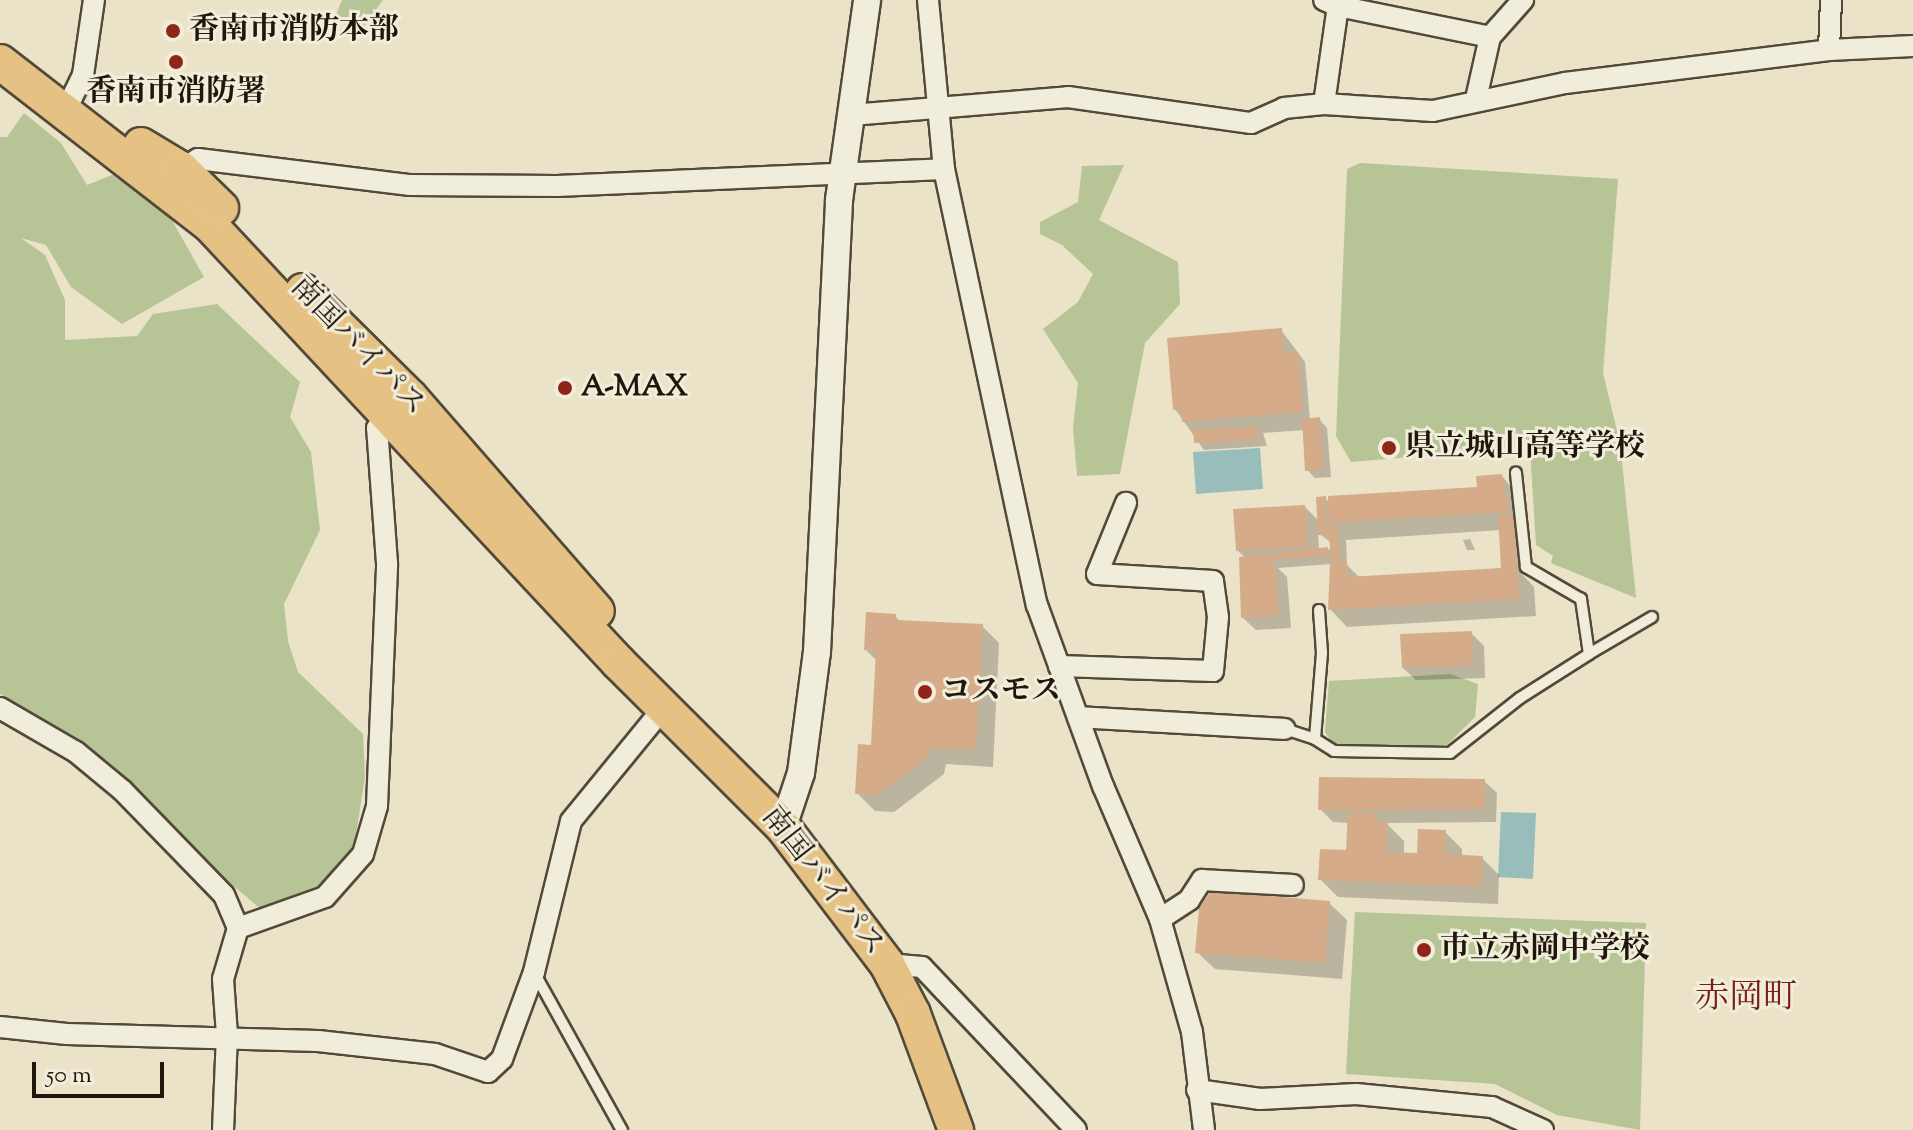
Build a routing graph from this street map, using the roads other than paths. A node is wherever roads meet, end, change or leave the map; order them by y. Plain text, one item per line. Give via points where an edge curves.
1 (94, 0) edge
2 (867, 0) edge
3 (928, 0) edge
4 (1523, 0) edge
5 (1831, 0) edge
6 (1331, 3) edge
7 (1490, 37) junction
8 (0, 39) edge
9 (1913, 46) edge
10 (1829, 50) junction
11 (0, 62) edge
12 (1476, 99) junction
13 (71, 103) junction
14 (1324, 104) junction
15 (937, 107) junction
16 (851, 115) junction
17 (944, 169) junction
18 (842, 171) junction
19 (172, 178) junction
20 (398, 406) junction
21 (1516, 473) dead end
22 (1126, 503) dead end
23 (1319, 610) dead end
24 (1652, 617) dead end
25 (1589, 654) junction
26 (1059, 666) junction
27 (666, 705) junction
28 (0, 708) edge
29 (1078, 717) junction
30 (1285, 729) joint
31 (1315, 739) junction
32 (783, 827) junction
33 (1293, 885) dead end
34 (1160, 919) junction
35 (238, 928) junction
36 (887, 964) junction
37 (534, 972) junction
38 (0, 1027) edge
39 (227, 1035) junction
40 (1197, 1090) junction
41 (223, 1130) edge
42 (622, 1130) edge
43 (956, 1130) edge
44 (1076, 1130) edge
45 (1204, 1130) edge
46 (1543, 1130) edge

1 - 13 street
2 - 16 street
3 - 15 street
4 - 7 street
5 - 10 street
6 - 7 street
6 - 14 street
7 - 12 street
8 - 13 highway, 南国バイパス
9 - 10 street
10 - 12 street
11 - 13 highway, 南国バイパス
12 - 14 street via 1433,111
13 - 19 highway, 南国バイパス
14 - 15 street via 1284,108 1251,123 1068,97
15 - 16 street
15 - 17 street
16 - 18 street
17 - 18 street
17 - 26 street via 1014,506 1037,605
18 - 19 street via 557,186 424,185 198,159
18 - 32 street via 817,652 801,773
19 - 20 highway, 南国バイパス via 256,271
20 - 27 highway, 南国バイパス via 619,663
20 - 35 street via 377,428 387,563 377,806 363,854 325,897
21 - 25 lane via 1526,567 1581,599
22 - 26 street via 1097,574 1213,581 1218,617 1213,671
23 - 31 lane via 1322,653
24 - 25 lane
25 - 31 lane via 1520,698 1450,753 1334,751
26 - 29 street
27 - 32 highway, 南国バイパス
27 - 37 street via 571,821
28 - 35 street via 76,752 122,790 224,895
29 - 30 street
29 - 34 street
30 - 31 lane
32 - 36 highway, 南国バイパス
33 - 34 street via 1202,880 1189,900
34 - 40 street via 1192,1032
35 - 39 street via 223,979
36 - 43 highway, 南国バイパス via 913,1014
36 - 44 street via 922,967
37 - 39 street via 502,1059 488,1072 435,1054
37 - 42 lane
38 - 39 street via 67,1034
39 - 41 street
40 - 45 street
40 - 46 street via 1260,1099 1356,1094 1492,1107

